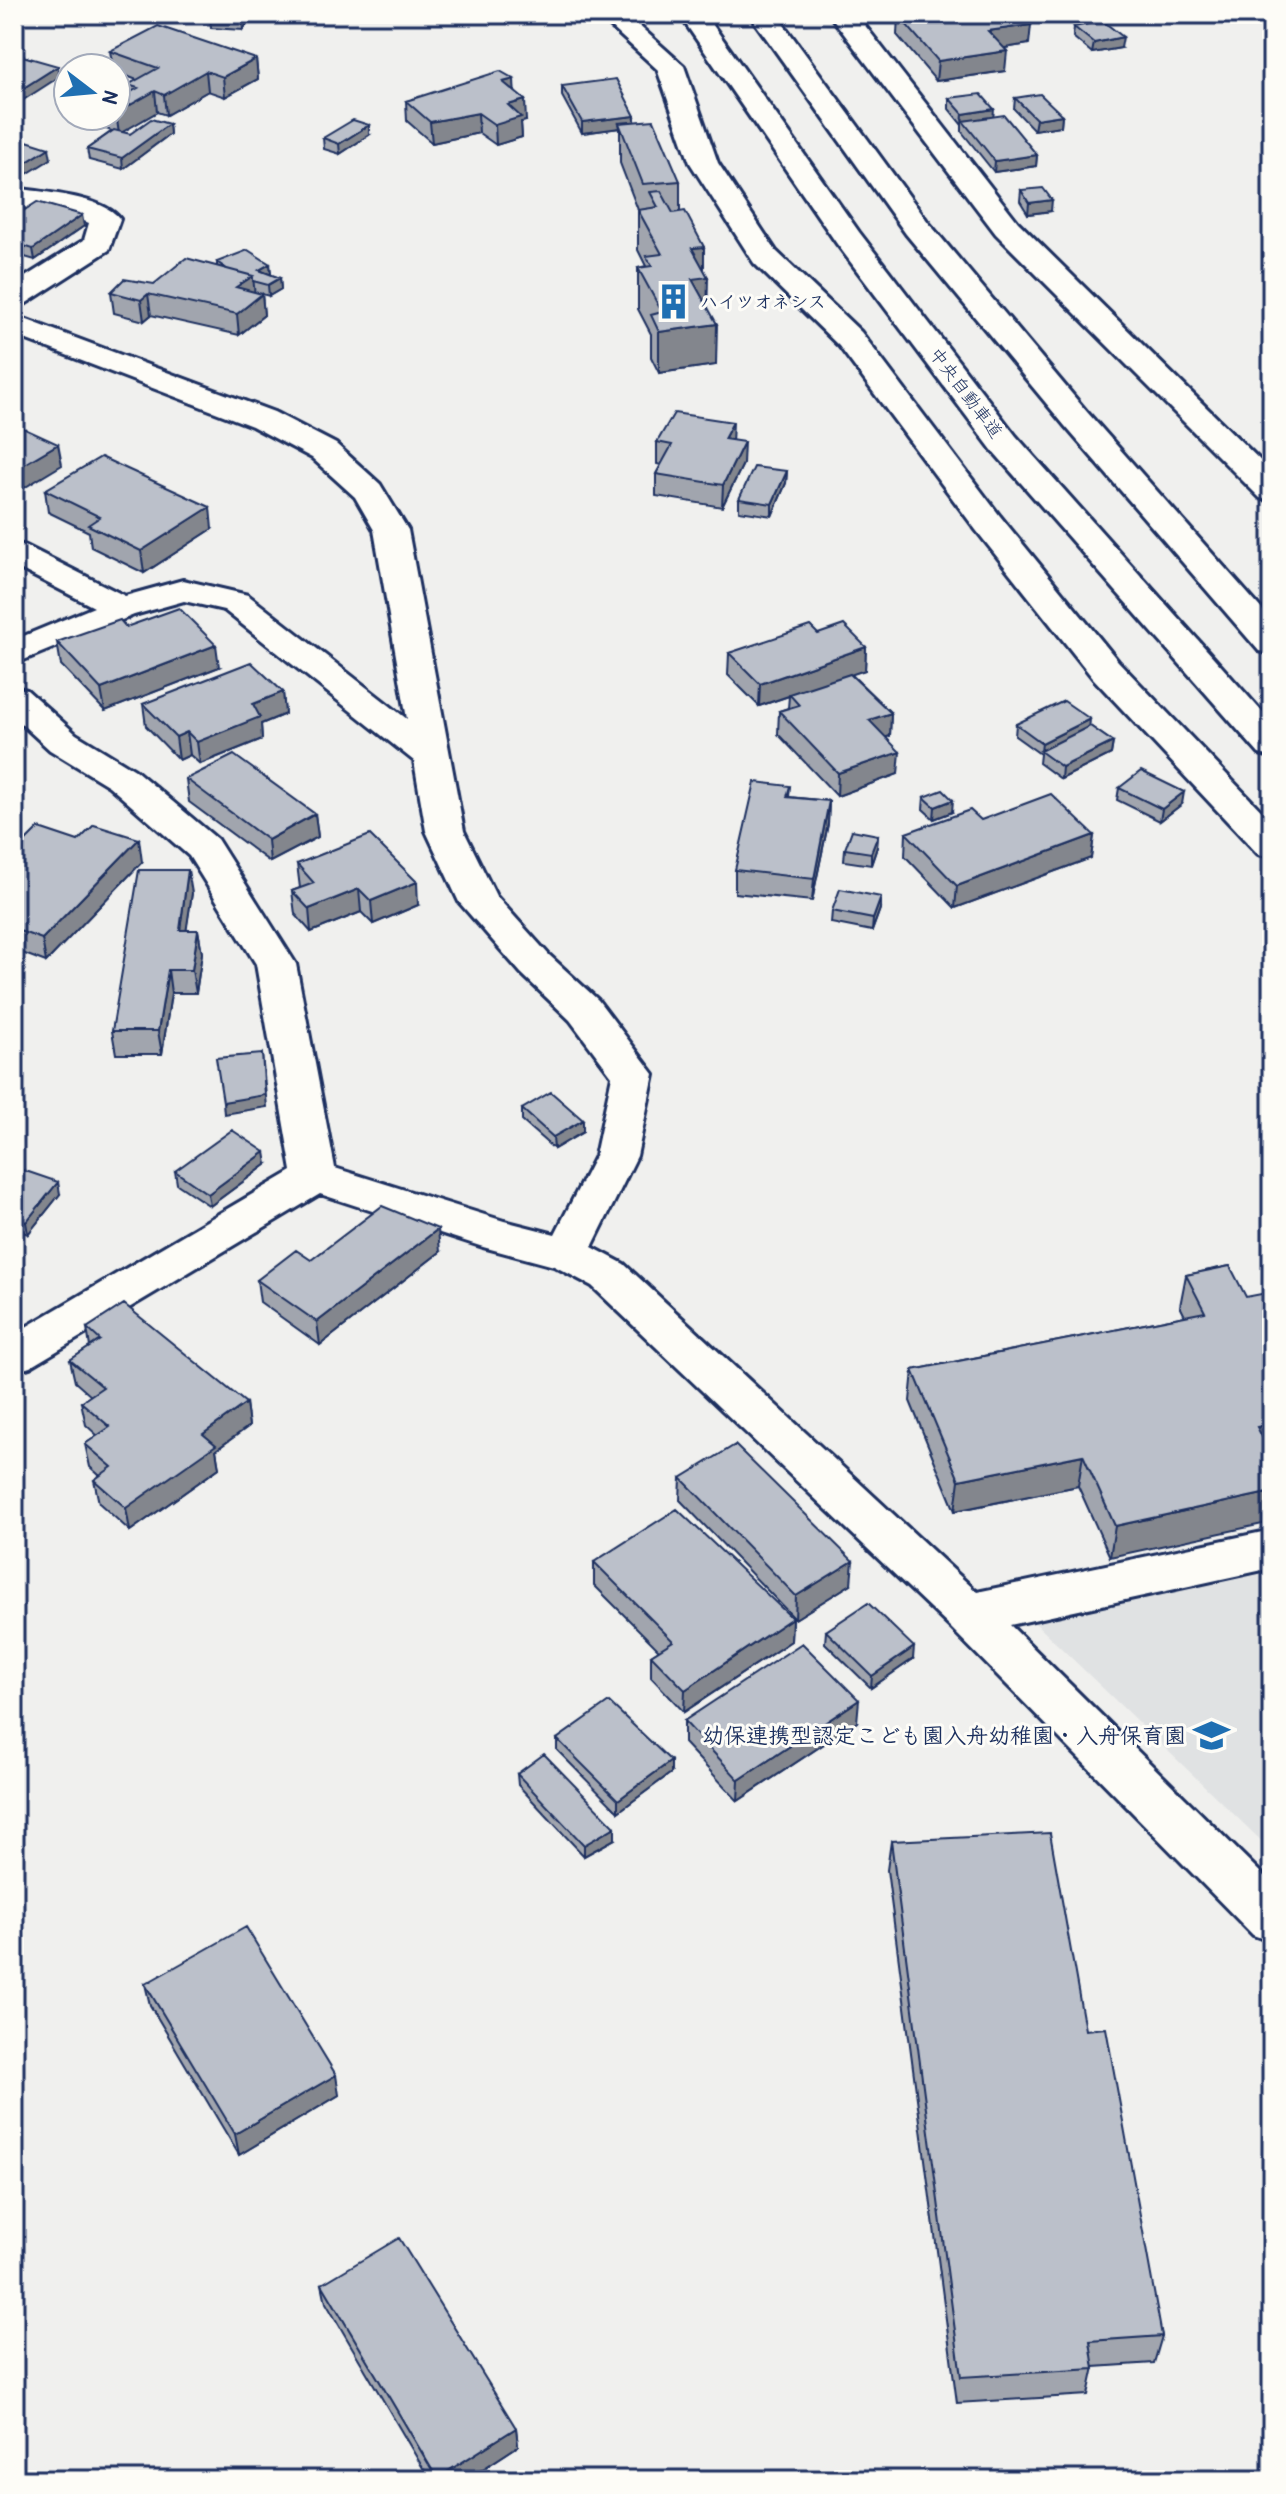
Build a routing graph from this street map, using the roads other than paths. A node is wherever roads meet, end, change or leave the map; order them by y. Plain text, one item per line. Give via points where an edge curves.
1 (610, 14) edge
2 (692, 14) edge
3 (762, 14) edge
4 (842, 14) edge
5 (14, 197) edge
6 (14, 297) edge
7 (14, 324) edge
8 (1272, 491) edge
9 (14, 553) edge
10 (122, 608) junction
11 (1272, 643) edge
12 (14, 653) edge
13 (14, 698) edge
14 (1272, 746) edge
15 (433, 758) junction
16 (1272, 845) edge
17 (315, 1177) junction
18 (567, 1253) junction
19 (14, 1355) edge
20 (1272, 1549) edge
21 (968, 1614) junction
22 (1272, 1919) edge

1 - 16 main road via 670,66 704,163 765,257 850,339 1105,669
2 - 14 main road, 中央自動車道 via 848,238 1004,443
3 - 11 main road via 917,228
4 - 8 main road via 1007,228
5 - 6 main road via 70,205 105,219 98,244
7 - 15 main road via 263,419 324,451 368,491 391,530
9 - 10 main road
10 - 12 main road
10 - 15 main road via 183,590 236,602
13 - 17 main road via 63,742 122,778 212,861 276,964
15 - 18 main road via 445,831 479,902 584,1010 633,1074 616,1156
17 - 18 main road
17 - 19 main road
18 - 21 main road via 608,1275
20 - 21 main road
21 - 22 main road

